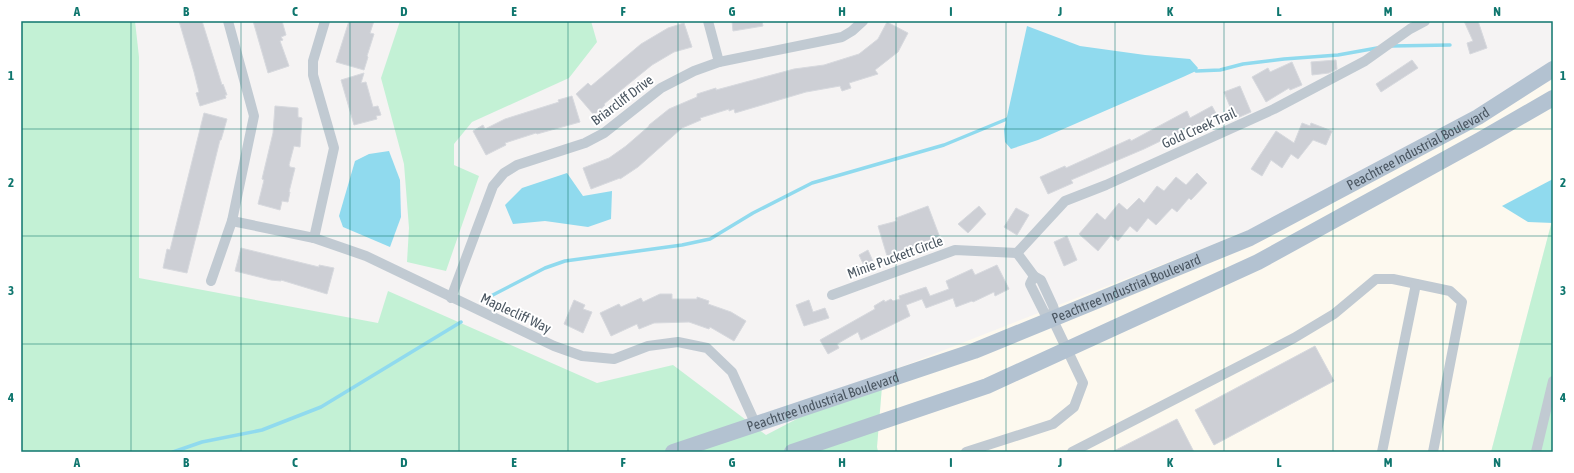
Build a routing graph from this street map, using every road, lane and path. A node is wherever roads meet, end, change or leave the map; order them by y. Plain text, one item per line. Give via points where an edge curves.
1 (228, 21) edge
2 (324, 21) edge
3 (708, 21) edge
4 (864, 21) edge
5 (1425, 21) edge
6 (719, 62) junction
7 (1553, 68) edge
8 (1553, 98) edge
9 (232, 221) junction
10 (314, 238) junction
11 (1017, 253) junction
12 (211, 281) dead end
13 (1416, 284) junction
14 (832, 295) dead end
15 (452, 298) junction
16 (1052, 318) junction
17 (1068, 350) junction
18 (1553, 381) edge
19 (756, 425) junction
20 (674, 452) edge
21 (792, 452) edge
22 (966, 452) edge
23 (1072, 452) edge
24 (1382, 452) edge
25 (1434, 452) edge
26 (1536, 452) edge

1 - 9 street via 254,116
2 - 10 street via 313,61 313,75 334,148
3 - 6 street
4 - 6 street, Briarcliff Drive via 842,37
5 - 11 street, Gold Creek Trail via 1365,61 1274,109 1106,185 1064,201
6 - 15 street, Briarcliff Drive via 694,71 661,88 604,133 585,143 517,165 504,173 493,186
7 - 16 main road, Peachtree Industrial Boulevard via 1478,117 1250,238
8 - 17 main road, Peachtree Industrial Boulevard via 1258,262
9 - 10 street, Maplecliff Way
9 - 12 street
10 - 15 street, Maplecliff Way via 366,256
11 - 14 street, Minie Puckett Circle via 955,250
11 - 16 street via 1034,276 1041,280 1054,309
13 - 23 street via 1376,279 1334,314 1294,338
13 - 24 street
13 - 25 street via 1450,291 1462,302
15 - 19 street, Maplecliff Way via 554,346 582,356 614,359 648,346 678,342 707,348 732,372
16 - 17 street
16 - 19 main road, Peachtree Industrial Boulevard via 974,351
17 - 21 main road, Peachtree Industrial Boulevard via 987,386
17 - 22 street via 1083,383 1074,407 1053,424
18 - 26 street
19 - 20 main road, Peachtree Industrial Boulevard

